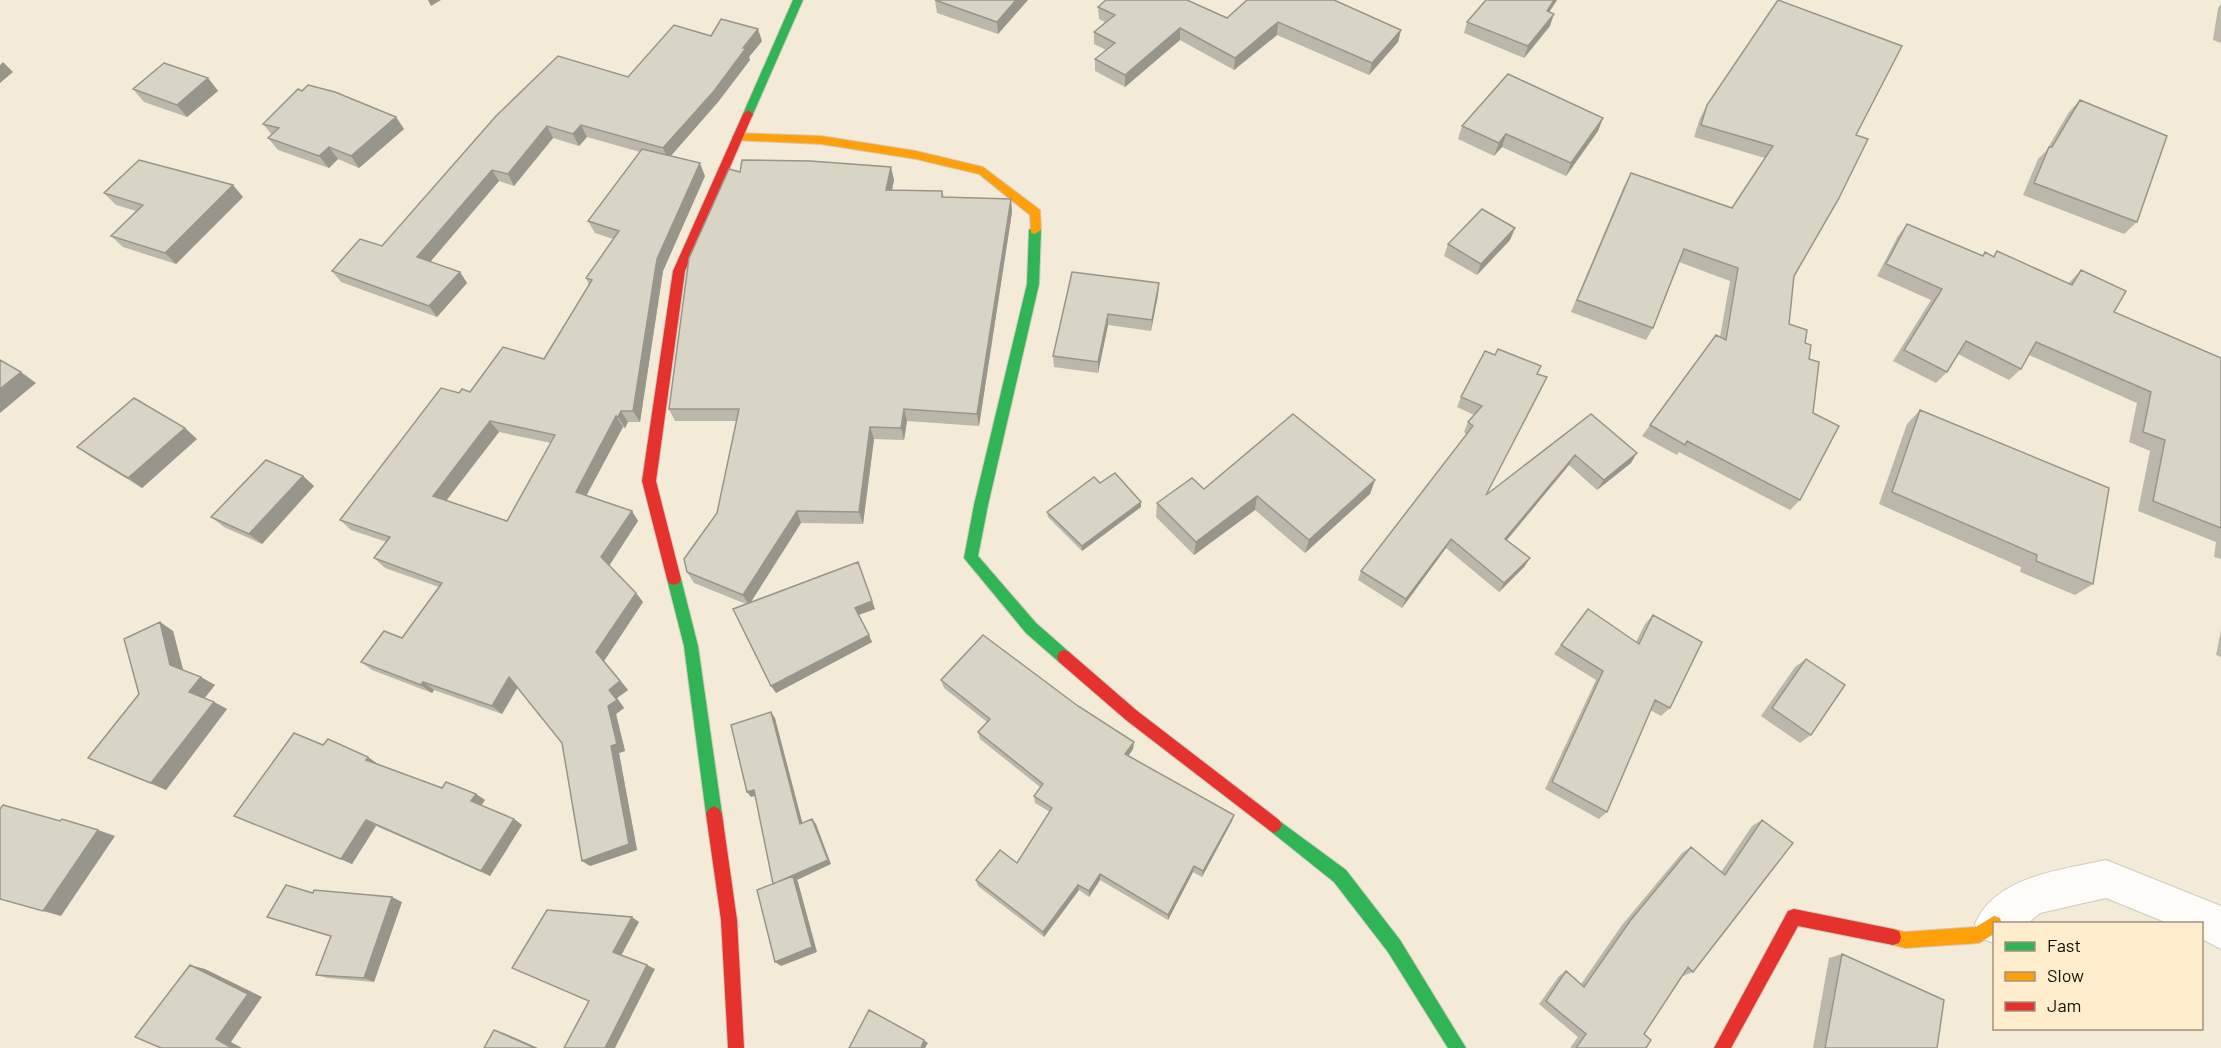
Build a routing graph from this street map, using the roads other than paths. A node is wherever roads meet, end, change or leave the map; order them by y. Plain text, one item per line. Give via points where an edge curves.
1 (798, 0) edge
2 (737, 136) junction
3 (1998, 922) edge
4 (1993, 925) edge
5 (2221, 929) edge
6 (736, 1048) edge
7 (1458, 1048) edge
8 (1722, 1048) edge

1 - 2 street
2 - 6 street via 679,271 649,481 691,646 729,920
2 - 7 street via 821,140 916,155 982,171 1036,213 1033,285 971,558 1031,628 1131,715 1340,876 1394,946
3 - 5 street via 2031,896 2106,879
4 - 8 street via 1980,935 1905,940 1794,917

